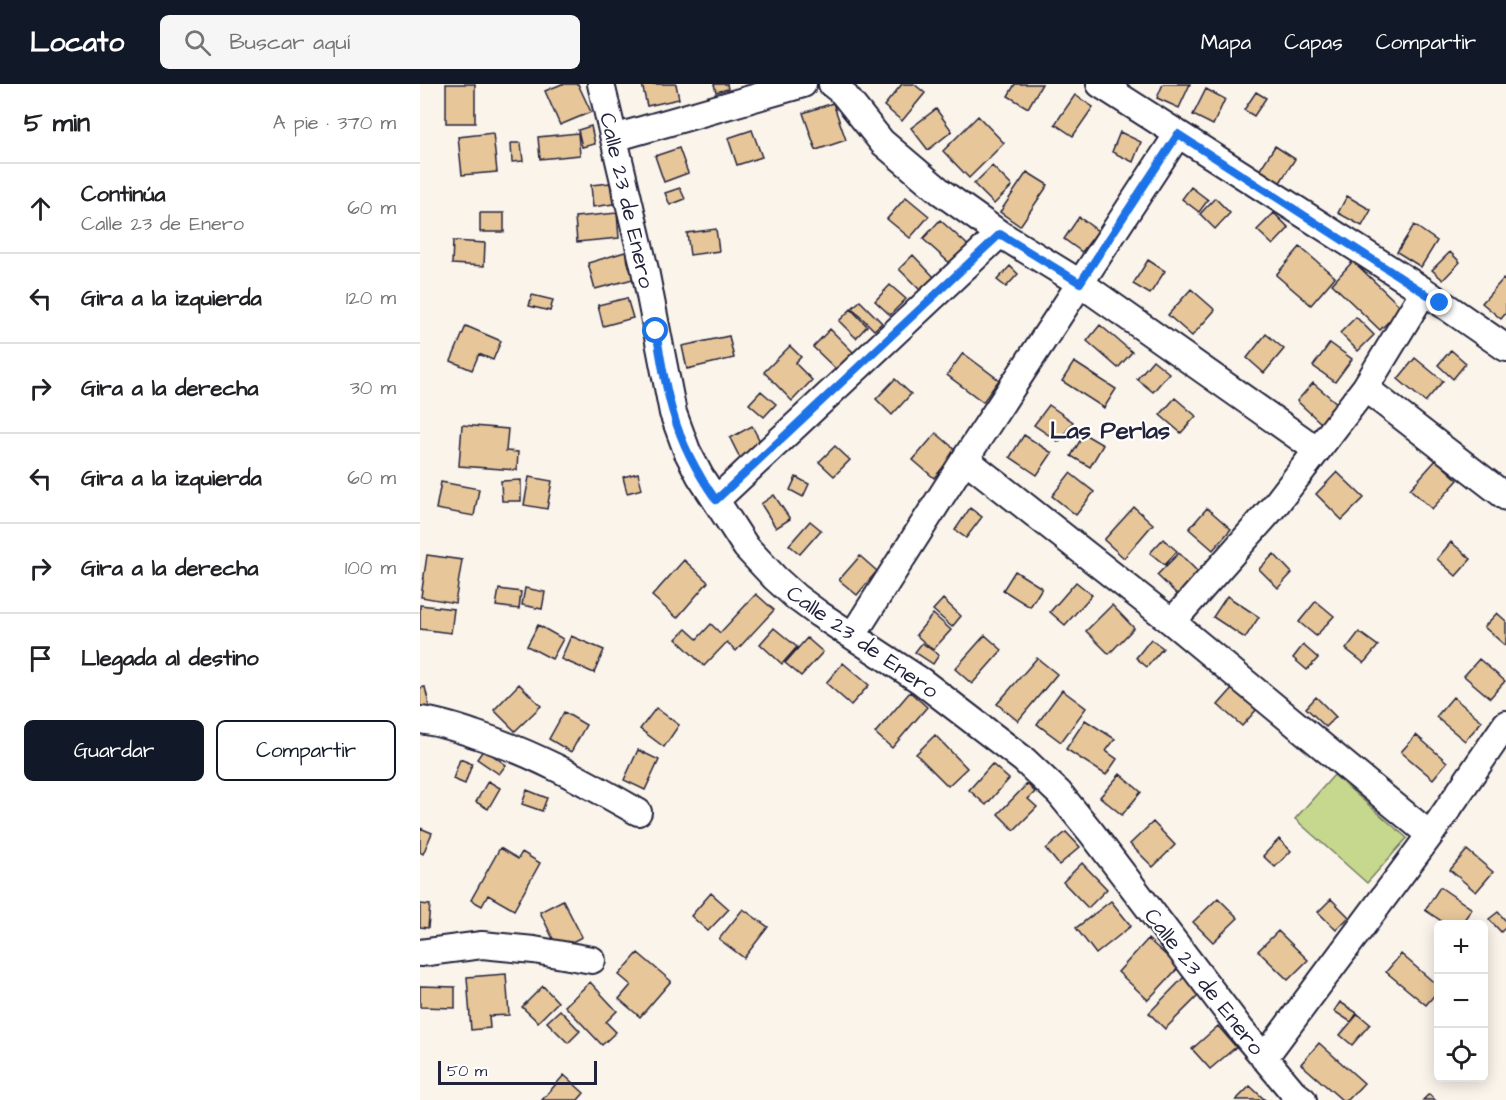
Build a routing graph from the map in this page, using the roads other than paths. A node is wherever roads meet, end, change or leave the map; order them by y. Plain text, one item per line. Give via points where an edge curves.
1 (601, 84) edge
2 (803, 84) edge
3 (832, 84) edge
4 (1100, 84) edge
5 (1178, 134) junction
6 (614, 138) junction
7 (1000, 234) junction
8 (1080, 283) junction
9 (1424, 291) junction
10 (1506, 348) edge
11 (1365, 388) junction
12 (1317, 450) junction
13 (965, 459) junction
14 (1506, 497) edge
15 (716, 500) junction
16 (1172, 622) junction
17 (853, 635) junction
18 (420, 720) edge
19 (1506, 724) edge
20 (638, 812) dead end
21 (1431, 835) junction
22 (420, 953) edge
23 (592, 960) dead end
24 (1264, 1058) junction
25 (1295, 1098) edge

1 - 6 street, Calle 23 de Enero
2 - 6 street
3 - 7 street via 896,155
4 - 5 street
5 - 8 street
5 - 9 street
6 - 15 street, Calle 23 de Enero via 673,413 687,451
7 - 8 street
7 - 15 street
8 - 12 street
8 - 13 street
9 - 10 street
9 - 11 street
11 - 12 street
11 - 14 street
12 - 16 street via 1276,504
13 - 16 street
13 - 17 street
15 - 17 street, Calle 23 de Enero via 746,547 775,578 819,614
16 - 21 street
17 - 24 street, Calle 23 de Enero via 1005,745 1059,793
18 - 20 street via 461,729 531,755
19 - 21 street
21 - 24 street
22 - 23 street via 482,945
24 - 25 street, Calle 23 de Enero

